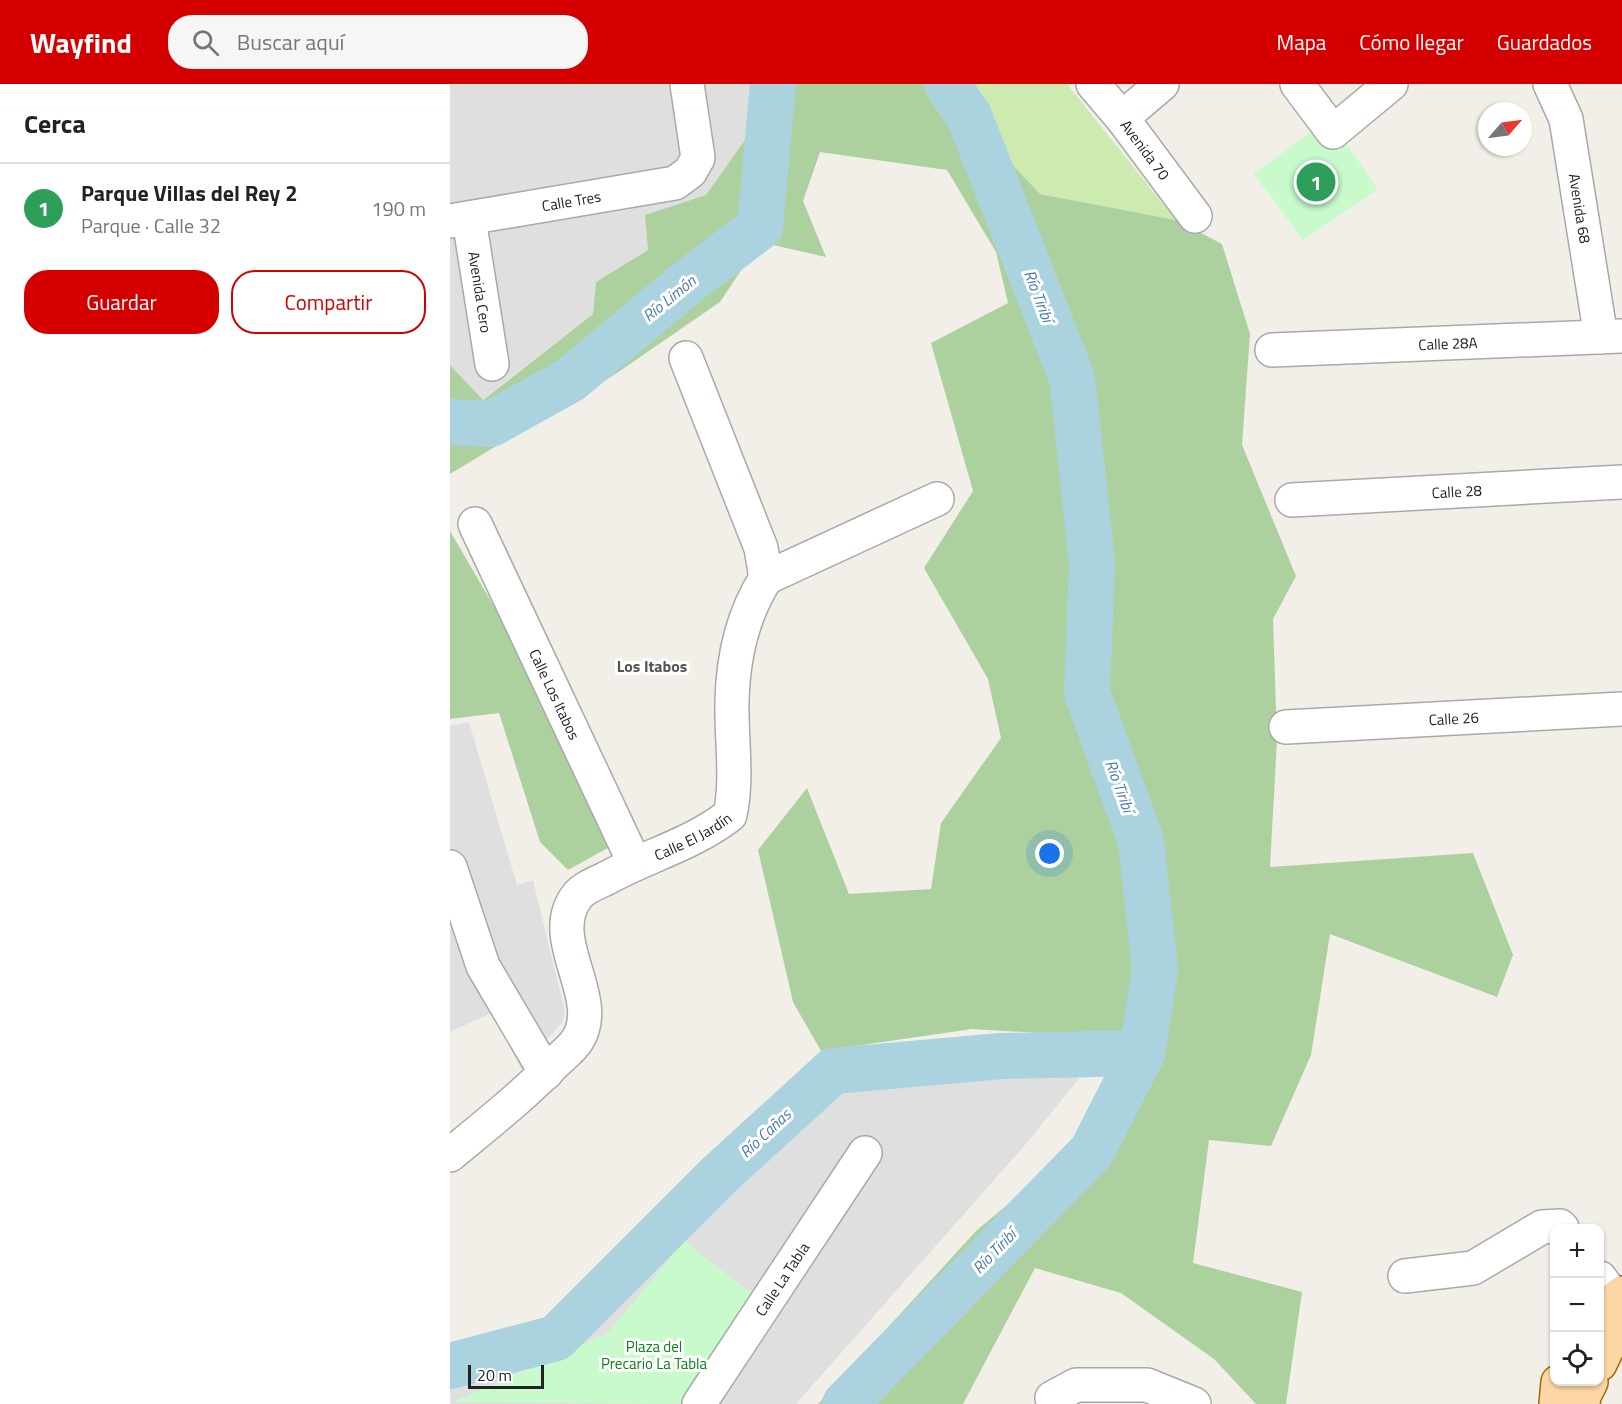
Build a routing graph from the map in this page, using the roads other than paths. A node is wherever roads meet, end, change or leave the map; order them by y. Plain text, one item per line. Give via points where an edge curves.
1 (687, 84) edge
2 (1093, 84) edge
3 (1162, 84) edge
4 (1297, 84) edge
5 (1391, 84) edge
6 (1550, 84) edge
7 (1122, 118) junction
8 (1195, 216) dead end
9 (460, 220) edge
10 (1611, 336) edge
11 (1272, 351) dead end
12 (686, 358) dead end
13 (492, 364) dead end
14 (1622, 482) edge
15 (937, 499) dead end
16 (1292, 501) dead end
17 (475, 524) dead end
18 (766, 578) junction
19 (1622, 709) edge
20 (1286, 727) dead end
21 (634, 862) junction
22 (450, 867) edge
23 (546, 1073) junction
24 (865, 1153) dead end
25 (450, 1155) edge
26 (1550, 1227) edge
27 (1405, 1275) dead end
28 (1622, 1330) edge
29 (1604, 1354) edge
30 (1558, 1386) edge
31 (1589, 1386) edge
32 (1052, 1398) dead end
33 (699, 1404) edge
34 (1194, 1404) edge
35 (1556, 1404) edge
36 (1584, 1404) edge

1 - 9 street, Calle Tres via 698,158 690,172 675,183
2 - 7 street, Avenida 70
3 - 7 street
4 - 5 street via 1333,132
6 - 10 street, Avenida 68 via 1566,120
7 - 8 street, Avenida 70
9 - 13 street, Avenida Cero
10 - 11 street, Calle 28A
12 - 18 street via 761,548
14 - 16 street, Calle 28
15 - 18 street
17 - 21 street, Calle Los Itabos
18 - 21 street, Calle El Jardín via 750,603 740,638 732,698 734,795 730,815 710,831
19 - 20 street, Calle 26
21 - 23 street, Calle El Jardín via 579,893 568,909 567,935 582,995 584,1022 578,1039
22 - 23 street via 483,966
23 - 25 street, Calle El Jardín
24 - 33 street, Calle La Tabla
26 - 27 street via 1542,1227 1473,1268
28 - 29 main road
30 - 35 main road
31 - 36 main road
32 - 34 street via 1076,1384 1147,1385

